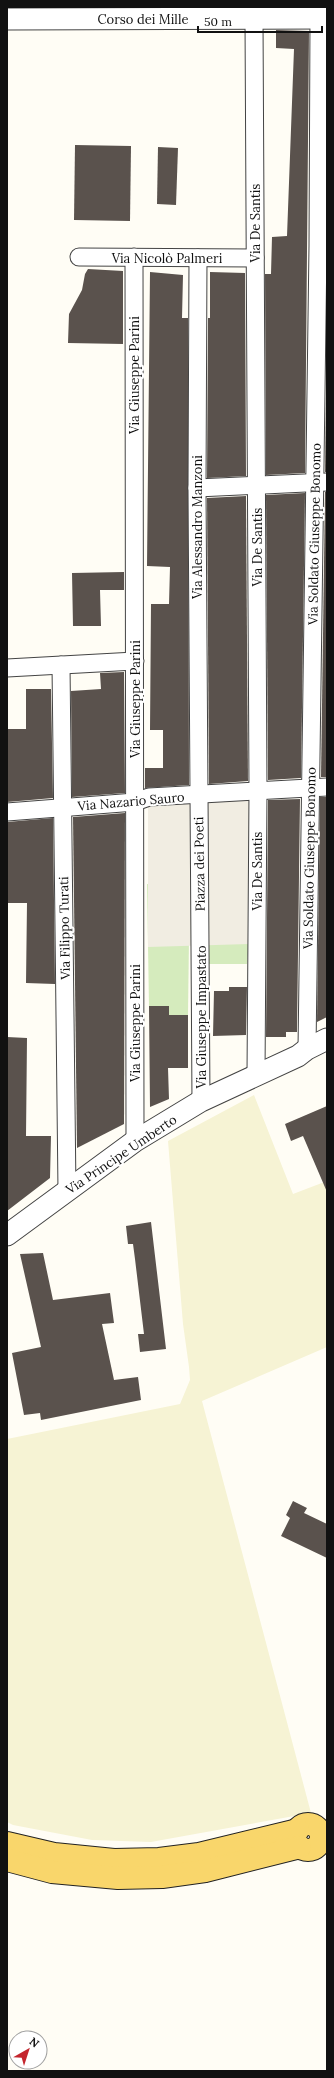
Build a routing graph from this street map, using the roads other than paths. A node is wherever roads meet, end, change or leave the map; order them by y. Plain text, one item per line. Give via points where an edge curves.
1 (323, 18) edge
2 (7, 19) edge
3 (254, 19) junction
4 (323, 246) edge
5 (79, 257) dead end
6 (134, 258) junction
7 (198, 258) junction
8 (255, 258) junction
9 (321, 482) edge
10 (256, 485) junction
11 (196, 488) junction
12 (134, 661) junction
13 (61, 665) junction
14 (7, 668) edge
15 (327, 787) edge
16 (310, 788) junction
17 (258, 791) junction
18 (198, 795) junction
19 (136, 802) junction
20 (62, 807) junction
21 (7, 812) edge
22 (201, 933) joint
23 (327, 1038) edge
24 (307, 1049) junction
25 (256, 1075) junction
26 (202, 1101) junction
27 (135, 1141) junction
28 (67, 1191) junction
29 (7, 1235) edge
30 (314, 1835) edge
31 (7, 1842) edge
32 (7, 1860) edge

1 - 3 street, Corso dei Mille
1 - 4 street, Via Soldato Giuseppe Bonomo
2 - 3 street, Corso dei Mille
3 - 8 street, Via De Santis
4 - 9 street, Via Soldato Giuseppe Bonomo
5 - 6 street, Via Nicolò Palmeri
6 - 7 street, Via Nicolò Palmeri
6 - 12 street, Via Giuseppe Parini
7 - 8 street, Via Nicolò Palmeri
7 - 11 street, Via Alessandro Manzoni
8 - 10 street, Via De Santis
9 - 10 street
9 - 16 street, Via Soldato Giuseppe Bonomo
10 - 11 street
10 - 17 street, Via De Santis
11 - 18 street, Via Alessandro Manzoni
12 - 13 street
12 - 19 street, Via Giuseppe Parini
13 - 14 street
13 - 20 street, Via Filippo Turati
15 - 16 street, Via Nazario Sauro
16 - 17 street, Via Nazario Sauro
16 - 24 street, Via Soldato Giuseppe Bonomo
17 - 18 street, Via Nazario Sauro
17 - 25 street, Via De Santis
18 - 19 street, Via Nazario Sauro via 149,797
18 - 22 street, Piazza dei Poeti
19 - 20 street, Via Nazario Sauro
19 - 27 street, Via Giuseppe Parini
20 - 21 street, Via Nazario Sauro
20 - 28 street, Via Filippo Turati
22 - 26 street, Via Giuseppe Impastato
23 - 24 street, Via Principe Umberto
24 - 25 street, Via Principe Umberto via 298,1056
25 - 26 street, Via Principe Umberto
26 - 27 street, Via Principe Umberto
27 - 28 street, Via Principe Umberto
28 - 29 street, Via Principe Umberto
30 - 31 main road via 160,1859 114,1860 62,1855
30 - 32 main road via 205,1871 162,1876 118,1878 52,1872

